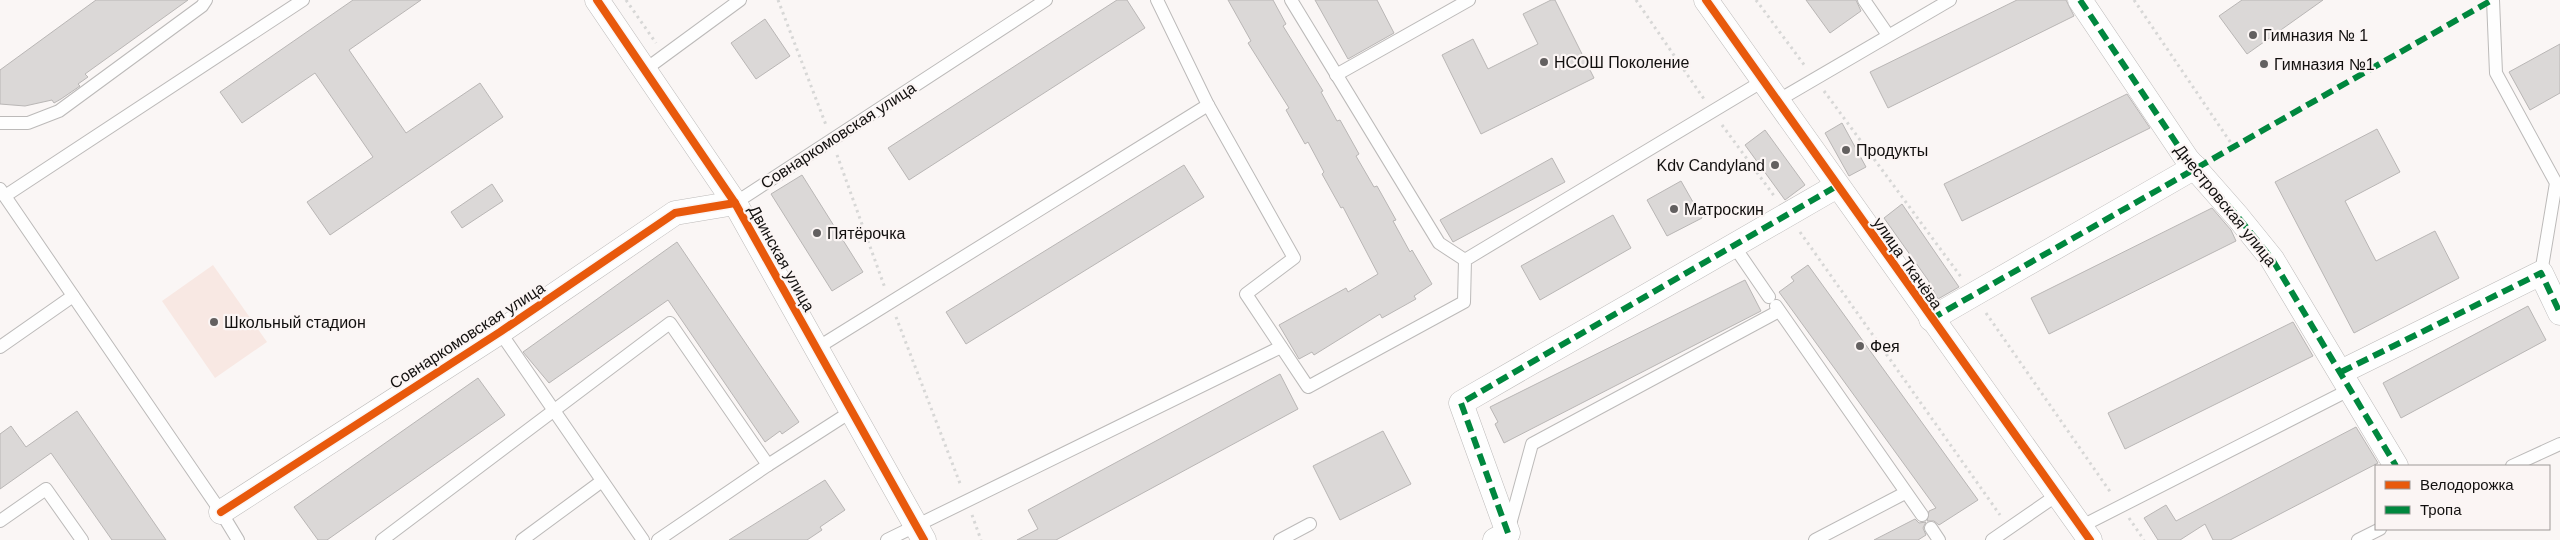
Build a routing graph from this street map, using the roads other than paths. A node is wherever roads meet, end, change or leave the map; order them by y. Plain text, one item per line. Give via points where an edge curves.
1 (206, 0) edge
2 (303, 0) edge
3 (597, 0) edge
4 (740, 0) edge
5 (1046, 0) edge
6 (1157, 0) edge
7 (1291, 0) edge
8 (1470, 0) edge
9 (1706, 0) edge
10 (1864, 0) edge
11 (1950, 0) edge
12 (2080, 0) edge
13 (2493, 0) edge
14 (1888, 35) junction
15 (646, 70) junction
16 (1336, 75) junction
17 (1763, 81) junction
18 (1777, 101) junction
19 (1208, 105) junction
20 (0, 124) edge
21 (2195, 167) junction
22 (1837, 186) junction
23 (2, 193) edge
24 (735, 203) junction
25 (1734, 246) junction
26 (1464, 260) junction
27 (2542, 273) junction
28 (73, 296) junction
29 (1775, 305) junction
30 (2560, 313) edge
31 (1931, 318) junction
32 (500, 332) junction
33 (1281, 346) junction
34 (0, 347) edge
35 (817, 348) junction
36 (2346, 380) junction
37 (554, 411) junction
38 (852, 411) junction
39 (2560, 444) edge
40 (768, 465) junction
41 (2395, 465) edge
42 (2514, 465) edge
43 (602, 481) junction
44 (1905, 494) junction
45 (2057, 495) junction
46 (221, 512) junction
47 (1922, 515) dead end
48 (0, 521) edge
49 (1310, 524) dead end
50 (1931, 528) dead end
51 (2378, 530) edge
52 (920, 533) edge
53 (2085, 533) edge
54 (1502, 536) edge
55 (390, 538) edge
56 (82, 540) edge
57 (238, 540) edge
58 (522, 540) edge
59 (643, 540) edge
60 (658, 540) edge
61 (887, 540) edge
62 (1280, 540) edge
63 (1814, 540) edge
64 (1939, 540) edge
65 (1992, 540) edge
66 (2358, 540) edge

1 - 20 lane via 58,111 28,123
2 - 23 lane
3 - 15 street, Двинская улица
4 - 15 lane
5 - 24 lane, Совнаркомовская улица
6 - 19 lane
7 - 16 lane
8 - 16 lane
9 - 17 street, улица Ткачёва
10 - 14 lane
11 - 14 lane
12 - 21 street, Днестровская улица
13 - 27 lane via 2496,73 2556,183
14 - 18 lane
15 - 24 street, Двинская улица
16 - 26 lane via 1439,243
17 - 18 street, улица Ткачёва
17 - 26 lane
18 - 22 street, улица Ткачёва
19 - 33 lane via 1294,258 1246,294
19 - 35 lane
21 - 31 street
21 - 36 street, Днестровская улица via 2272,258
22 - 25 street
22 - 31 street, улица Ткачёва
23 - 28 lane
24 - 32 street, Совнаркомовская улица via 675,213
24 - 35 street, Двинская улица
25 - 29 lane
25 - 54 street via 1461,403
26 - 33 lane via 1464,302 1308,387
27 - 30 street
27 - 36 street
28 - 34 lane
28 - 46 lane
29 - 44 lane
29 - 54 lane via 1532,444
31 - 45 street, улица Ткачёва
32 - 37 lane
32 - 46 street, Совнаркомовская улица
33 - 52 lane via 967,500
35 - 38 street, Двинская улица
36 - 41 street, Днестровская улица
36 - 53 lane via 2120,506
37 - 40 lane via 670,323
37 - 43 lane
37 - 55 lane
38 - 40 lane
38 - 52 street, Двинская улица
39 - 42 lane
40 - 60 lane
43 - 58 lane
43 - 59 lane
44 - 47 lane
44 - 63 lane
45 - 53 street, улица Ткачёва
45 - 65 lane
46 - 57 lane
48 - 56 lane via 46,489
49 - 62 lane
50 - 64 lane
51 - 66 lane
52 - 61 lane

